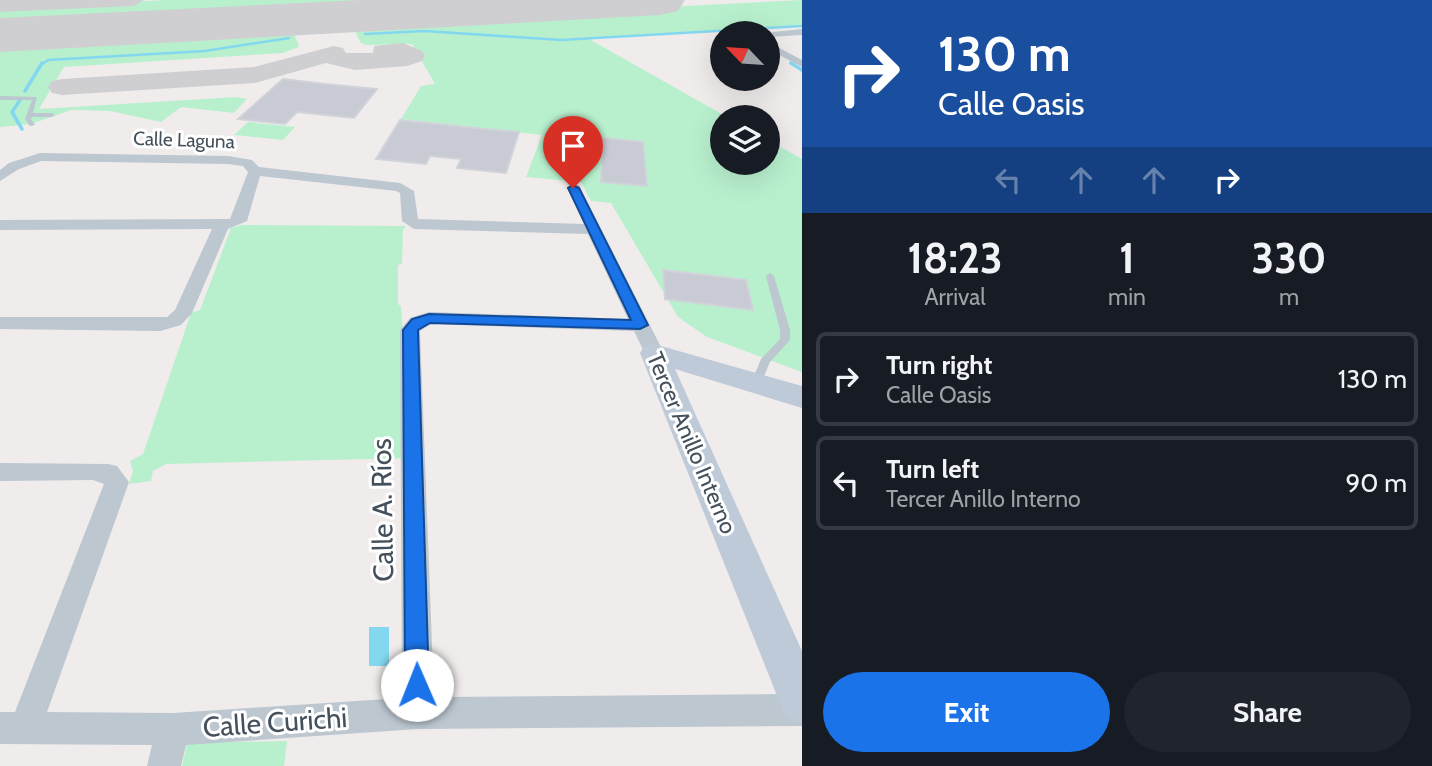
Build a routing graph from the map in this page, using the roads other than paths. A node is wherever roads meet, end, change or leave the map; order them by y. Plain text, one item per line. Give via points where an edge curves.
1 (802, 32) edge
2 (780, 33) edge
3 (780, 51) edge
4 (802, 64) edge
5 (0, 98) edge
6 (31, 115) junction
7 (52, 115) dead end
8 (32, 125) dead end
9 (255, 172) junction
10 (5, 173) edge
11 (573, 188) dead end
12 (231, 223) junction
13 (0, 225) edge
14 (593, 229) junction
15 (771, 276) dead end
16 (0, 323) edge
17 (647, 339) junction
18 (756, 383) junction
19 (802, 397) edge
20 (0, 472) edge
21 (802, 702) edge
22 (802, 710) edge
23 (418, 713) junction
24 (12, 728) edge
25 (173, 729) junction
26 (164, 766) edge

1 - 2 street
3 - 4 street
5 - 6 lane via 35,97
6 - 7 lane
6 - 8 lane
9 - 10 street, Calle Laguna via 238,161 40,157
9 - 12 street
9 - 14 street, Calle Laguna via 400,187 408,193 410,221 421,225
11 - 14 street, Tercer Anillo Interno
12 - 13 street
12 - 16 street via 183,313 174,321 160,325
14 - 17 street, Tercer Anillo Interno
15 - 18 lane via 785,340 765,360
17 - 18 street
17 - 21 street, Tercer Anillo Interno
17 - 23 street, Calle A. Ríos via 429,318 411,330
18 - 19 street
20 - 24 street via 93,471 108,473 117,482
22 - 23 street, Calle Curichi
23 - 25 street, Calle Curichi
24 - 25 street, Calle Curichi
25 - 26 street

